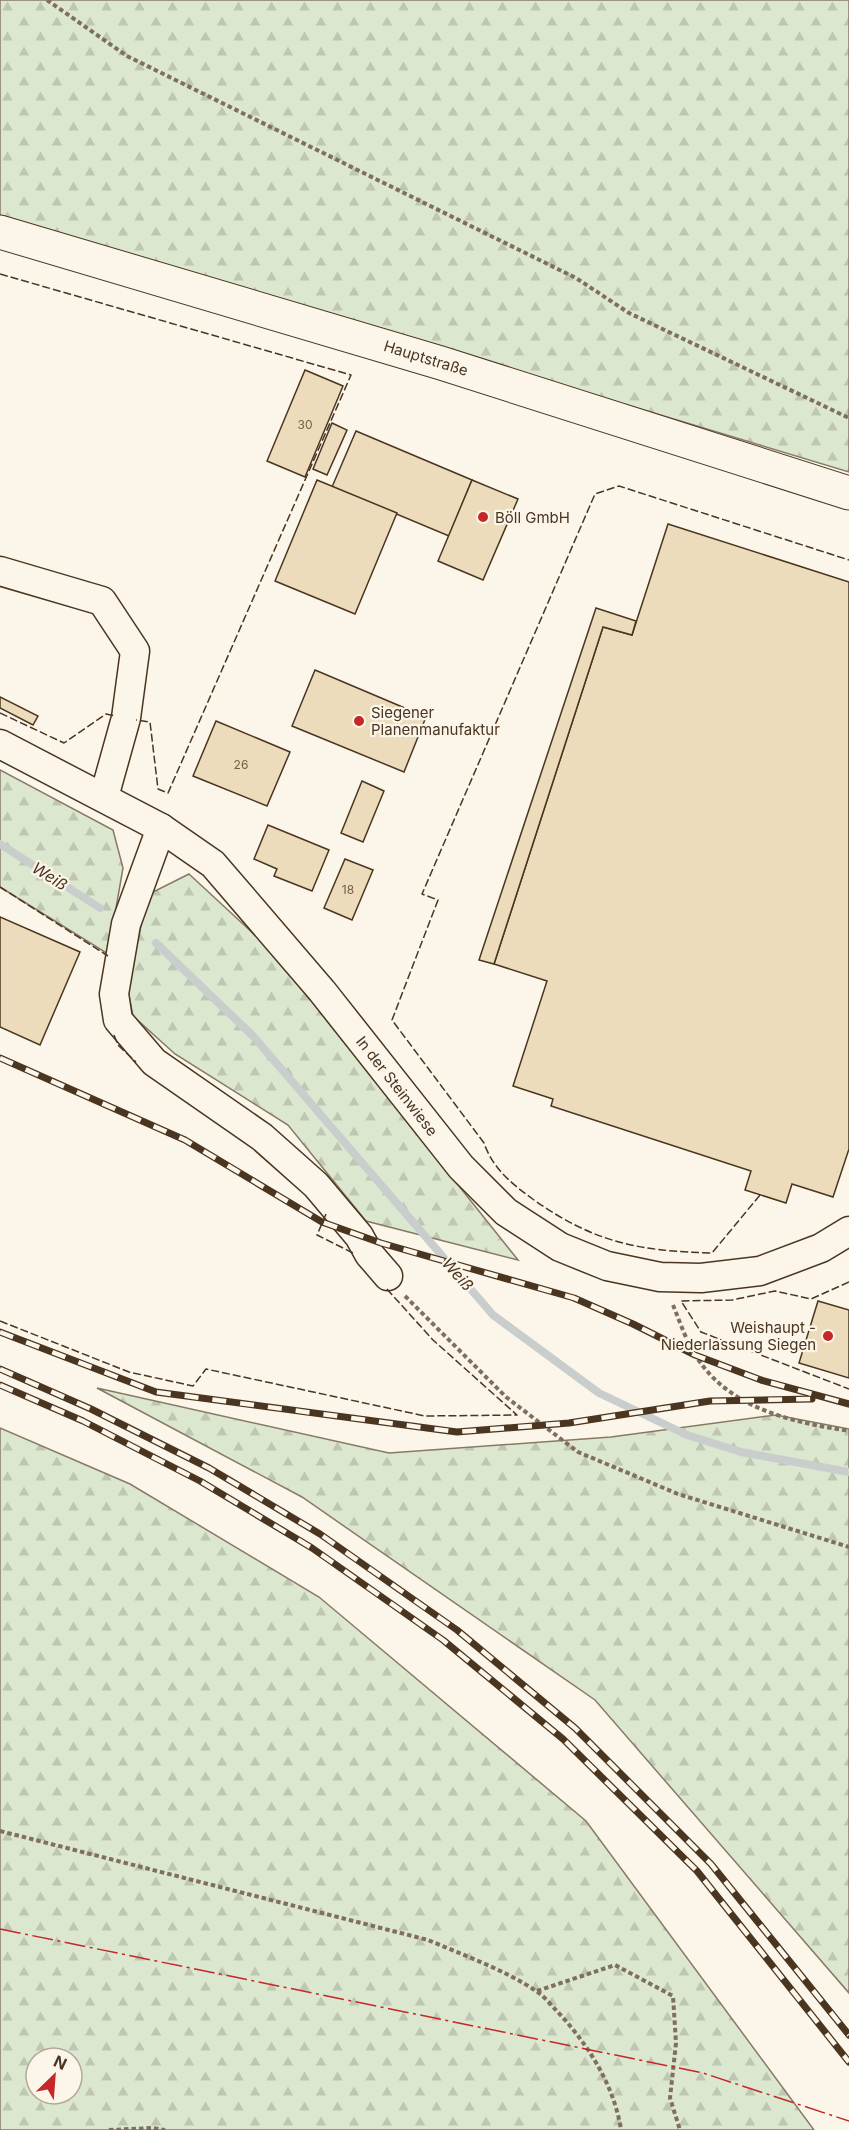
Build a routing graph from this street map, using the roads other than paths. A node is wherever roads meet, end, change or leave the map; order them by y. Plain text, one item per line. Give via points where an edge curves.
1 (0, 232) edge
2 (849, 493) edge
3 (0, 571) edge
4 (0, 744) edge
5 (104, 798) junction
6 (161, 828) junction
7 (849, 1231) edge
8 (388, 1276) road end

1 - 2 main road, Hauptstraße via 430,359
3 - 5 street via 102,601 135,651 126,718
4 - 5 street, In der Steinwiese
5 - 6 street, In der Steinwiese
6 - 7 street, In der Steinwiese via 213,864 322,991 461,1167 506,1212 560,1247 608,1266 660,1277 701,1278 760,1271 821,1248
6 - 8 street via 126,924 114,994 118,1020 154,1062 262,1137 316,1185

